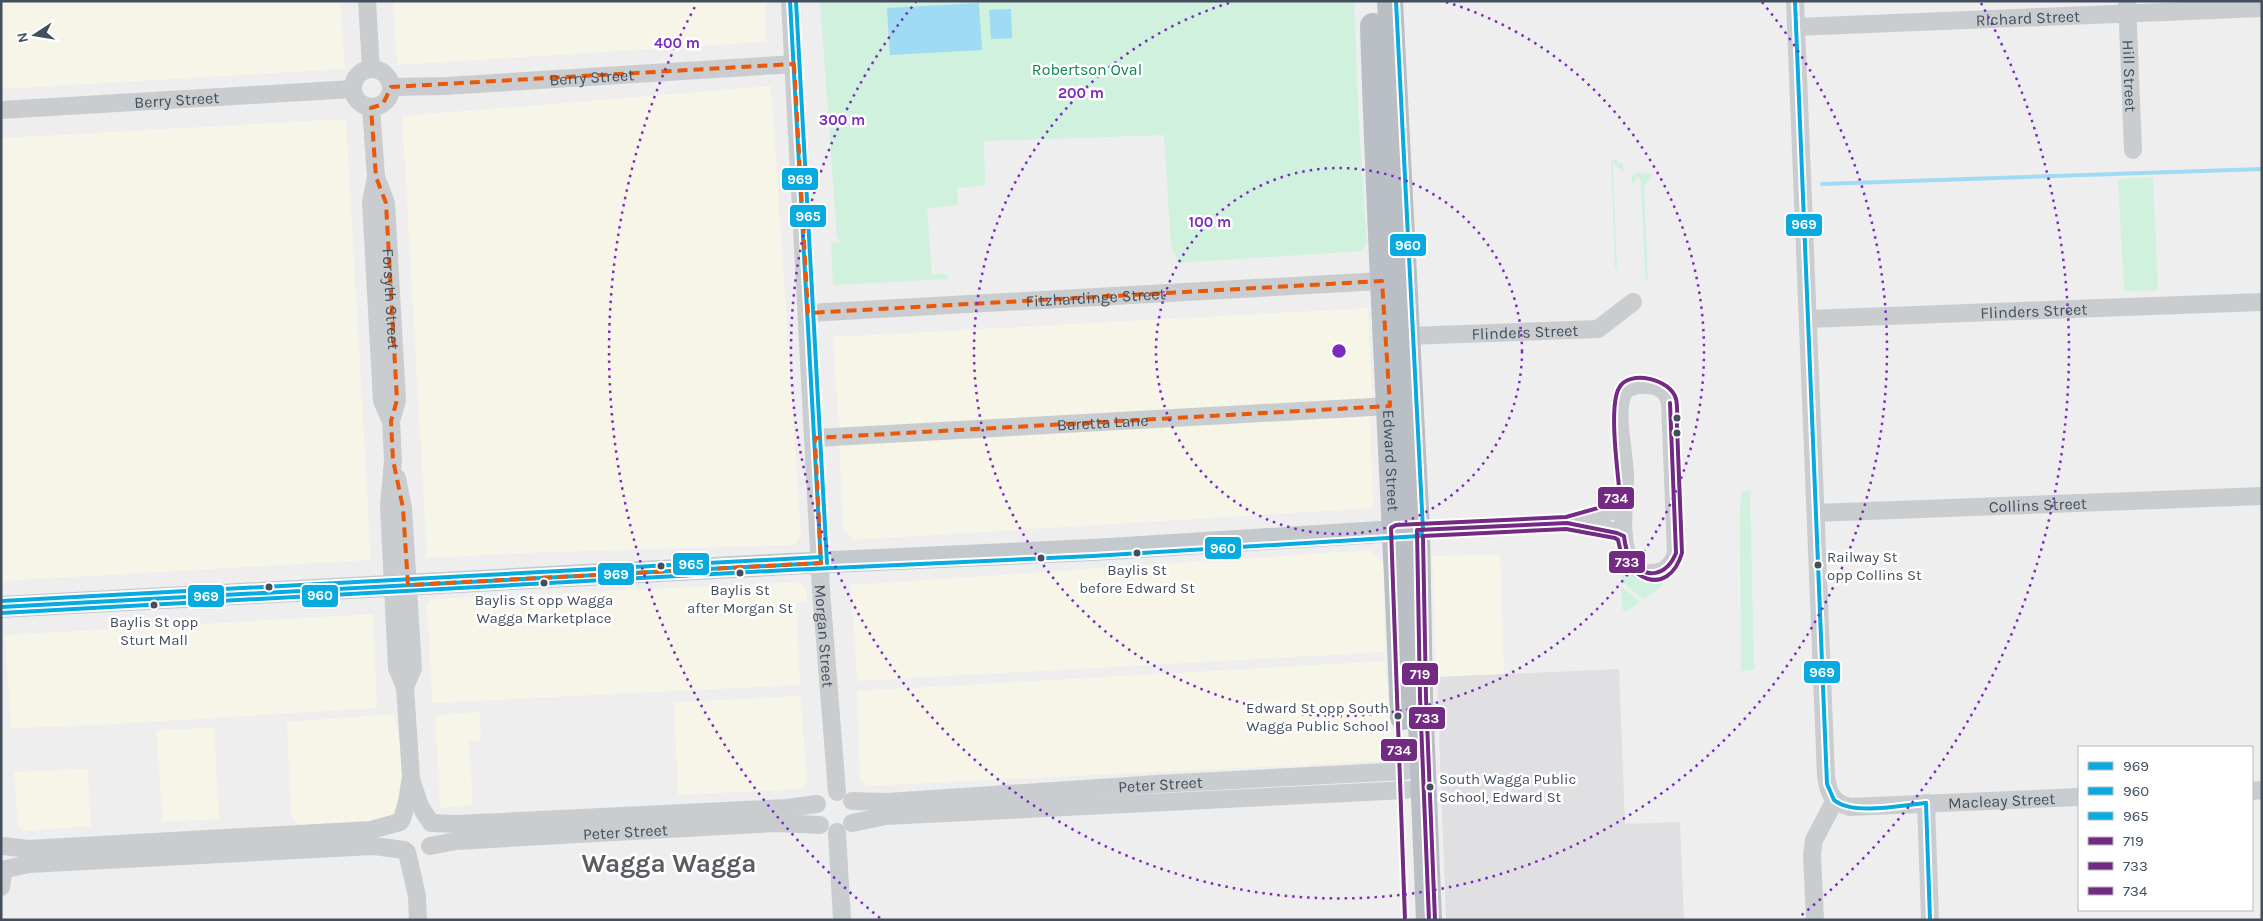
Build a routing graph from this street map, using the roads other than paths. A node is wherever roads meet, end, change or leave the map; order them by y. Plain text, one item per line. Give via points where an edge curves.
1 (366, 1) edge
2 (790, 1) edge
3 (1373, 1) edge
4 (1390, 1) edge
5 (1794, 1) edge
6 (2127, 8) edge
7 (2262, 8) edge
8 (1796, 27) junction
9 (794, 64) junction
10 (371, 69) junction
11 (391, 87) junction
12 (353, 89) junction
13 (371, 108) junction
14 (1, 110) edge
15 (2133, 150) dead end
16 (1393, 281) junction
17 (1633, 302) dead end
18 (2262, 302) edge
19 (808, 313) junction
20 (1808, 319) junction
21 (1406, 336) junction
22 (1390, 406) junction
23 (814, 438) junction
24 (2262, 496) edge
25 (1623, 499) junction
26 (1816, 513) junction
27 (1567, 523) junction
28 (1406, 530) junction
29 (1624, 536) junction
30 (820, 563) junction
31 (400, 585) junction
32 (1, 607) edge
33 (1303, 776) junction
34 (411, 777) junction
35 (1233, 780) junction
36 (1405, 781) junction
37 (1157, 784) junction
38 (1088, 788) junction
39 (1304, 796) junction
40 (845, 797) junction
41 (2078, 797) edge
42 (1234, 799) junction
43 (1835, 800) junction
44 (1011, 802) junction
45 (1157, 803) junction
46 (817, 804) junction
47 (1926, 804) junction
48 (942, 806) junction
49 (1089, 806) junction
50 (721, 819) junction
51 (401, 820) junction
52 (430, 821) junction
53 (836, 827) junction
54 (521, 829) junction
55 (302, 842) junction
56 (2, 845) edge
57 (428, 848) junction
58 (405, 851) junction
59 (104, 854) junction
60 (3, 876) edge
61 (417, 896) junction
62 (418, 920) edge
63 (842, 920) edge
64 (1411, 920) edge
65 (1429, 920) edge
66 (1814, 920) edge
67 (1930, 920) edge

1 - 10 street
2 - 9 street, Morgan Street
3 - 16 highway, Edward Street
4 - 16 highway, Edward Street
5 - 8 street
6 - 7 street, Richard Street
6 - 8 street, Richard Street
6 - 15 street, Hill Street
8 - 20 street
9 - 11 street, Berry Street
9 - 19 street, Morgan Street
10 - 11 street via 383,72
10 - 12 street via 356,77
11 - 13 street via 383,104
12 - 13 street via 357,100
12 - 14 street, Berry Street
13 - 31 street, Forsyth Street via 376,177 371,202 381,391 391,421 393,460 389,506
16 - 19 street, Fitzhardinge Street
16 - 21 highway, Edward Street
16 - 22 highway, Edward Street
17 - 21 street, Flinders Street via 1598,329
18 - 20 street, Flinders Street
19 - 23 street, Morgan Street
20 - 26 street
21 - 28 highway, Edward Street
22 - 23 street, Baretta Lane
22 - 28 highway, Edward Street
23 - 30 street, Morgan Street
24 - 26 street, Collins Street
25 - 27 street via 1611,511
25 - 29 street
25 - 29 street via 1625,473 1621,399 1630,386 1656,386 1667,393 1670,403 1674,560 1658,572 1642,571 1628,557
26 - 43 street via 1826,776 1830,794
27 - 28 street
27 - 29 street via 1581,528 1612,530
28 - 30 main road
28 - 36 highway, Edward Street
28 - 65 highway, Edward Street via 1420,697
30 - 31 main road
30 - 40 street, Morgan Street
31 - 32 main road
31 - 34 street, Forsyth Street via 397,668 405,686
33 - 35 street, Peter Street
33 - 36 street, Peter Street
33 - 39 street
34 - 51 street, Forsyth Street
34 - 52 street, Forsyth Street via 420,806
35 - 37 street, Peter Street
35 - 42 street
36 - 39 street, Peter Street
36 - 64 highway, Edward Street
37 - 38 street, Peter Street
37 - 45 street
38 - 44 street, Peter Street
38 - 49 street
39 - 42 street, Peter Street
40 - 46 street via 825,795
40 - 48 street, Peter Street
40 - 53 street via 855,812
41 - 47 street, Macleay Street
42 - 45 street, Peter Street
43 - 47 street, Macleay Street via 1850,807
43 - 66 street via 1814,840
44 - 48 street, Peter Street
44 - 49 street, Peter Street
45 - 49 street, Peter Street
46 - 50 street, Peter Street
46 - 53 street via 816,815
47 - 67 street
48 - 53 street, Peter Street
50 - 53 street, Peter Street
50 - 54 street, Peter Street
51 - 52 street via 414,814
51 - 55 street via 371,830
51 - 58 street via 396,832 397,842
52 - 54 street, Peter Street
52 - 57 street via 435,832
53 - 63 street
54 - 57 street, Peter Street
55 - 58 street
55 - 59 street
56 - 59 street
56 - 60 street via 9,857
57 - 58 street via 417,854
57 - 61 street via 420,867
58 - 61 street
59 - 60 street via 29,864
61 - 62 street

